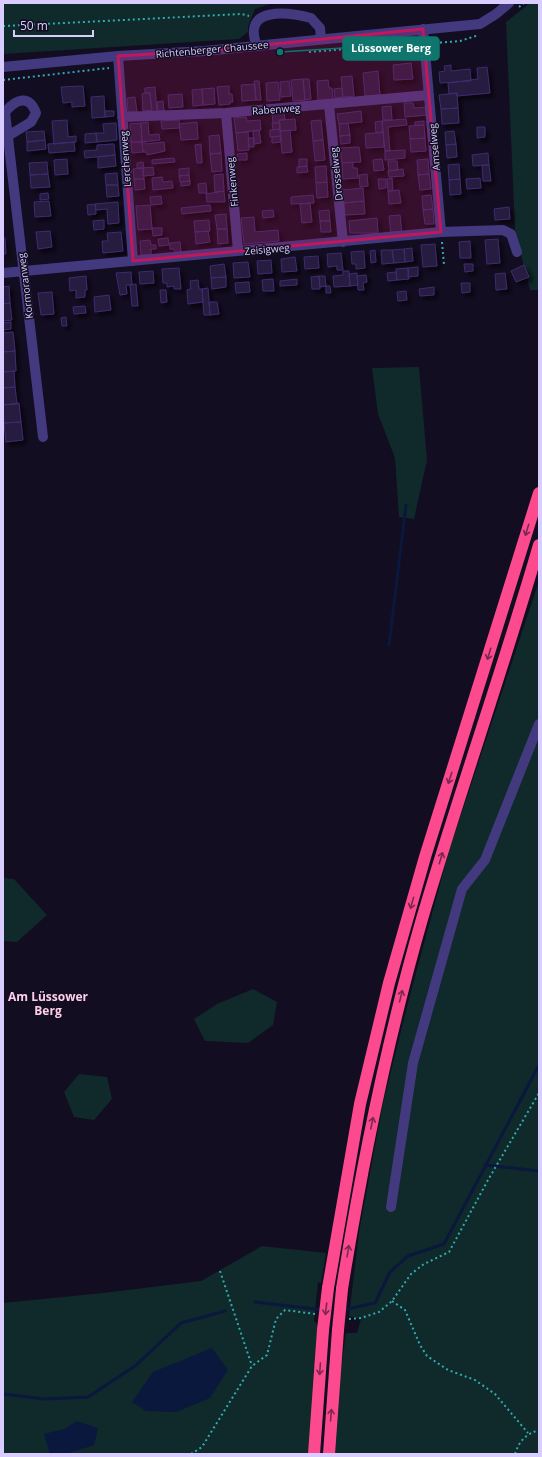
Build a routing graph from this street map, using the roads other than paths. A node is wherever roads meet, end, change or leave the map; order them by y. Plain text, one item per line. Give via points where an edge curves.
1 (509, 3) edge
2 (423, 30) junction
3 (321, 38) junction
4 (257, 46) junction
5 (118, 56) junction
6 (3, 66) edge
7 (429, 95) junction
8 (329, 105) junction
9 (226, 113) junction
10 (122, 117) junction
11 (8, 136) dead end
12 (441, 232) junction
13 (343, 242) junction
14 (238, 251) junction
15 (517, 252) dead end
16 (133, 261) junction
17 (24, 271) junction
18 (3, 273) edge
19 (43, 437) dead end
20 (539, 493) edge
21 (539, 545) edge
22 (539, 724) edge
23 (391, 1207) dead end
24 (314, 1454) edge
25 (329, 1454) edge

1 - 2 street, Richtenberger Chaussee via 480,24
2 - 3 street, Richtenberger Chaussee
2 - 7 street, Amselweg
3 - 4 street, Richtenberger Chaussee
3 - 4 street via 320,28 311,18 278,12 260,18 254,26 253,36
4 - 5 street, Richtenberger Chaussee
5 - 6 street, Richtenberger Chaussee
5 - 10 street, Lerchenweg
7 - 8 street, Rabenweg
7 - 12 street, Amselweg
8 - 9 street, Rabenweg
8 - 13 street, Drosselweg
9 - 10 street, Rabenweg
9 - 14 street, Finkenweg
10 - 16 street, Lerchenweg
11 - 17 street, Kormoranweg
12 - 13 street, Zeisigweg
12 - 15 street, Zeisigweg via 503,230 511,234
13 - 14 street, Zeisigweg
14 - 16 street, Zeisigweg
16 - 17 street, Zeisigweg
17 - 18 street, Zeisigweg
17 - 19 street, Kormoranweg
20 -> 24 highway, bridge via 425,857 389,982 360,1104 328,1288
25 -> 21 highway, bridge via 342,1289 360,1177 402,993 444,846
22 - 23 street via 485,860 462,889 413,1063

